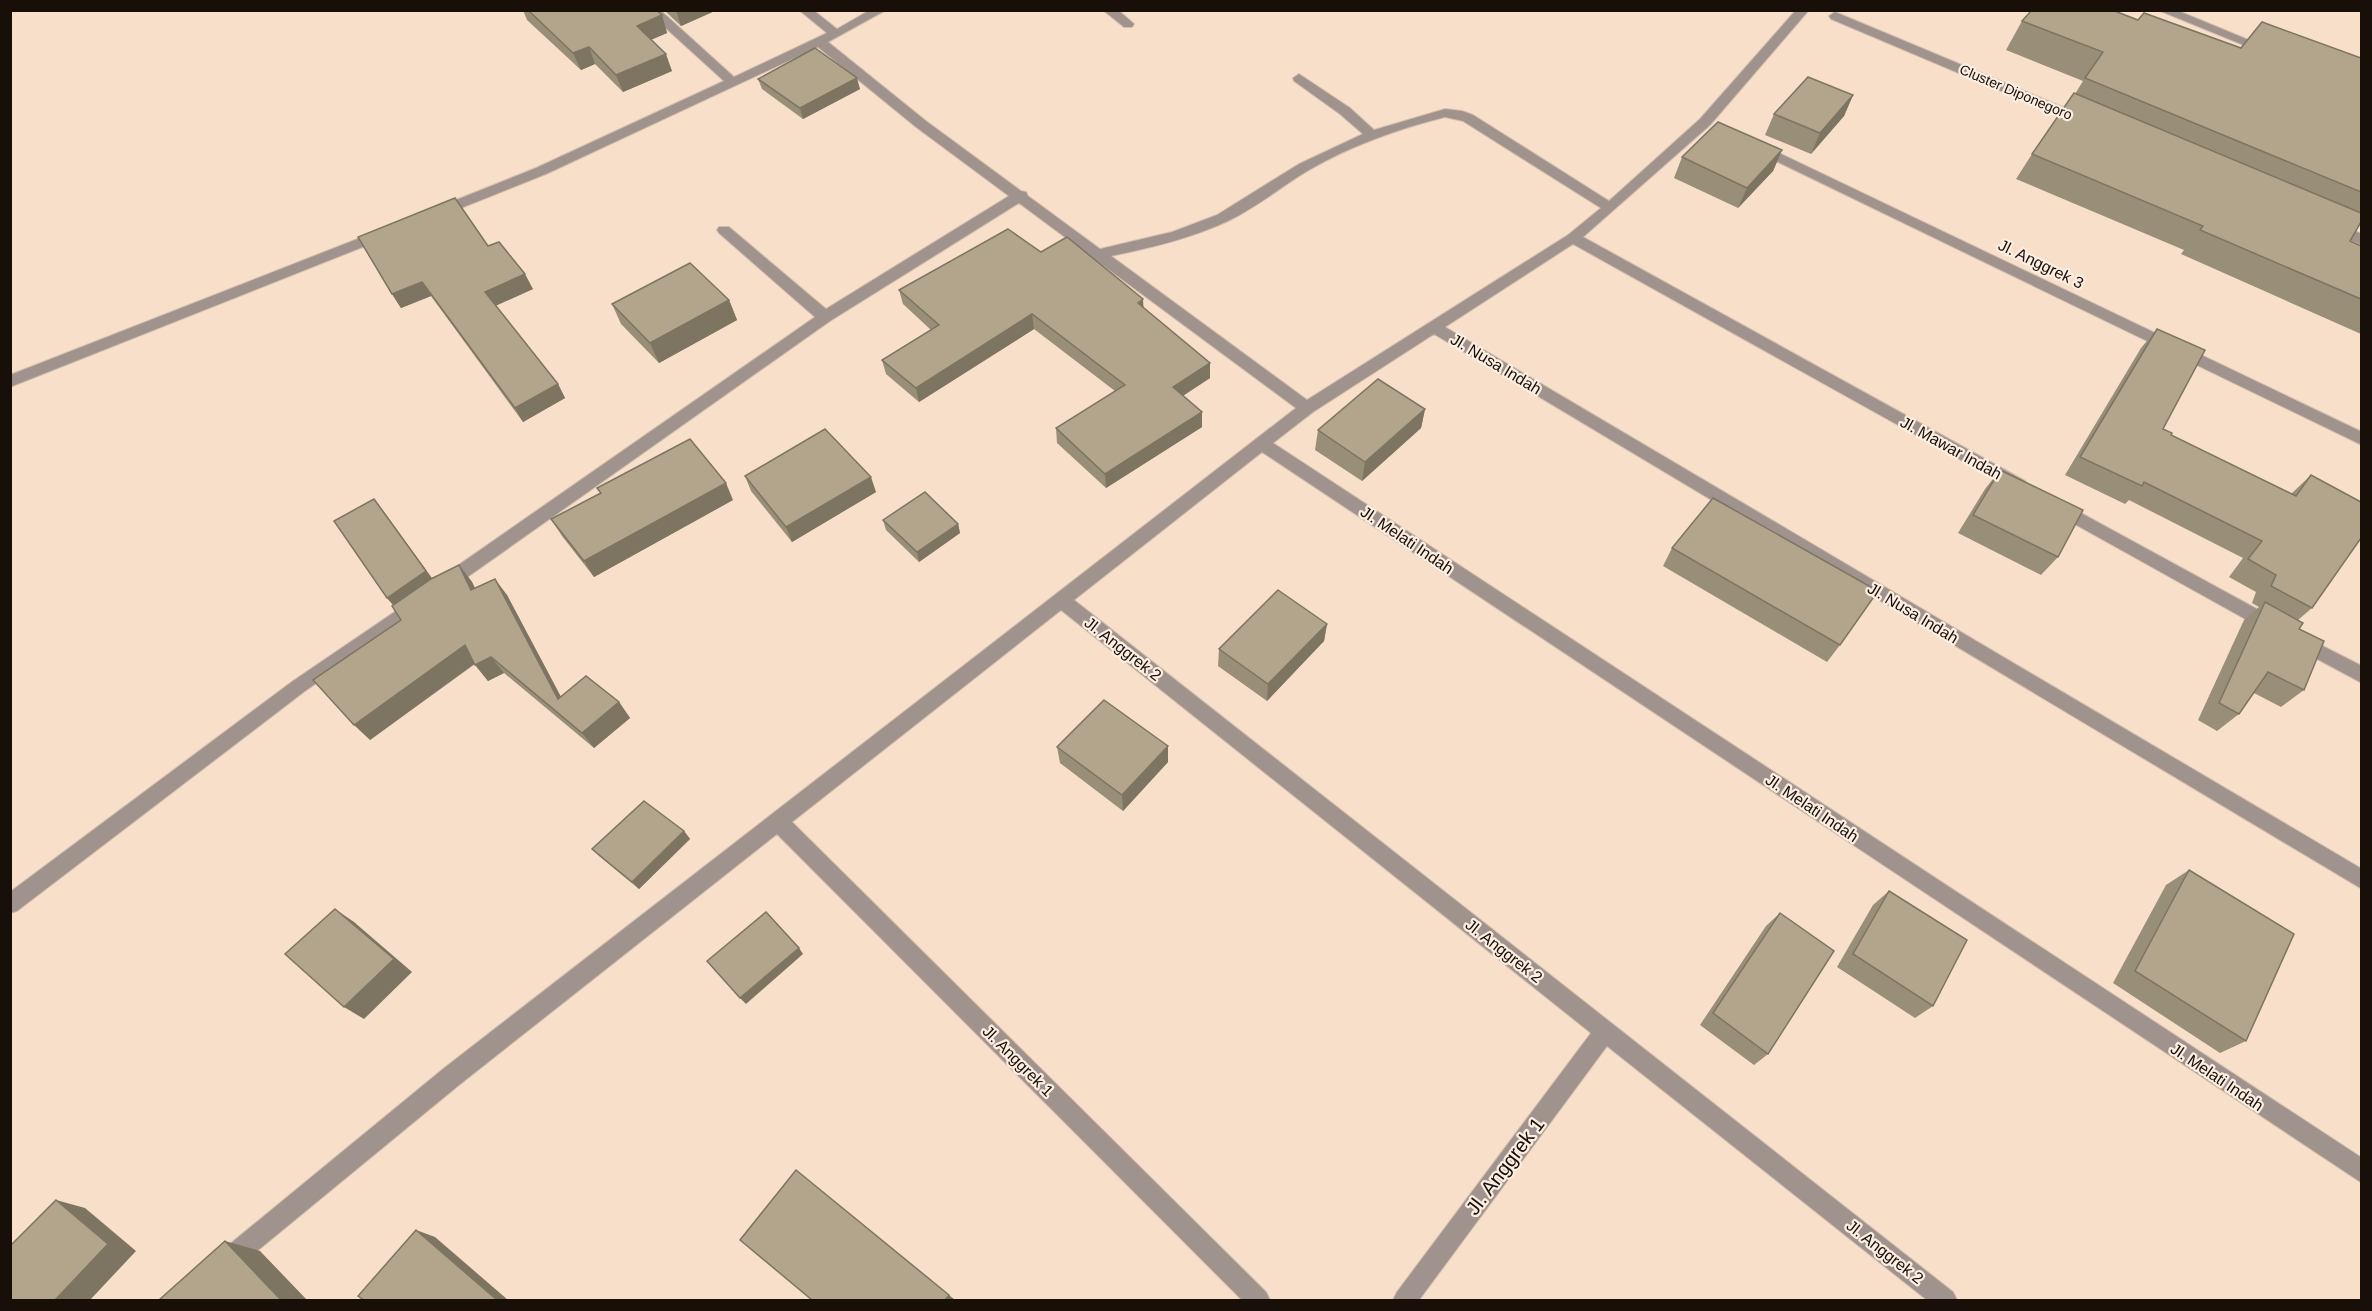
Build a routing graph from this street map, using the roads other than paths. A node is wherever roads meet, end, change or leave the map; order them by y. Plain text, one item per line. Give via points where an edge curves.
1 (652, 10) edge
2 (805, 10) edge
3 (880, 10) edge
4 (1109, 10) edge
5 (1803, 10) edge
6 (2164, 10) edge
7 (1835, 15) dead end
8 (1128, 24) dead end
9 (836, 34) junction
10 (820, 42) junction
11 (2285, 57) edge
12 (1299, 78) dead end
13 (732, 82) junction
14 (2098, 128) edge
15 (1372, 135) junction
16 (1747, 141) edge
17 (1021, 195) junction
18 (1610, 208) junction
19 (419, 220) edge
20 (2318, 221) edge
21 (397, 228) edge
22 (724, 230) dead end
23 (1573, 238) junction
24 (2361, 240) edge
25 (1099, 254) junction
26 (825, 317) junction
27 (1434, 327) junction
28 (10, 381) edge
29 (1307, 408) junction
30 (2361, 440) edge
31 (1262, 444) junction
32 (1062, 601) junction
33 (2361, 675) edge
34 (778, 822) junction
35 (2361, 880) edge
36 (10, 904) edge
37 (1605, 1031) junction
38 (2361, 1172) edge
39 (215, 1271) edge
40 (1258, 1300) edge
41 (1405, 1300) edge
42 (1945, 1300) edge

1 - 13 street
2 - 9 street
3 - 9 street
4 - 8 street
5 - 18 street via 1710,124
6 - 11 street
7 - 14 street, Cluster Diponegoro
9 - 10 street
10 - 13 street
10 - 17 street via 921,124
12 - 15 street
13 - 19 street via 541,171
15 - 18 street via 1435,116 1457,114
15 - 25 street via 1304,168 1225,217 1159,242
16 - 30 street, Jl. Anggrek 3
17 - 25 street
17 - 26 street
18 - 23 street
20 - 24 street
21 - 28 street
22 - 26 street
23 - 27 street
23 - 33 street, Jl. Mawar Indah
25 - 29 street
26 - 36 street via 298,686
27 - 29 street
27 - 35 street, Jl. Nusa Indah
29 - 31 street
31 - 32 street
31 - 38 street, Jl. Melati Indah
32 - 34 street
32 - 37 street, Jl. Anggrek 2
34 - 39 street via 451,1077
34 - 40 street, Jl. Anggrek 1
37 - 41 street, Jl. Anggrek 1
37 - 42 street, Jl. Anggrek 2

